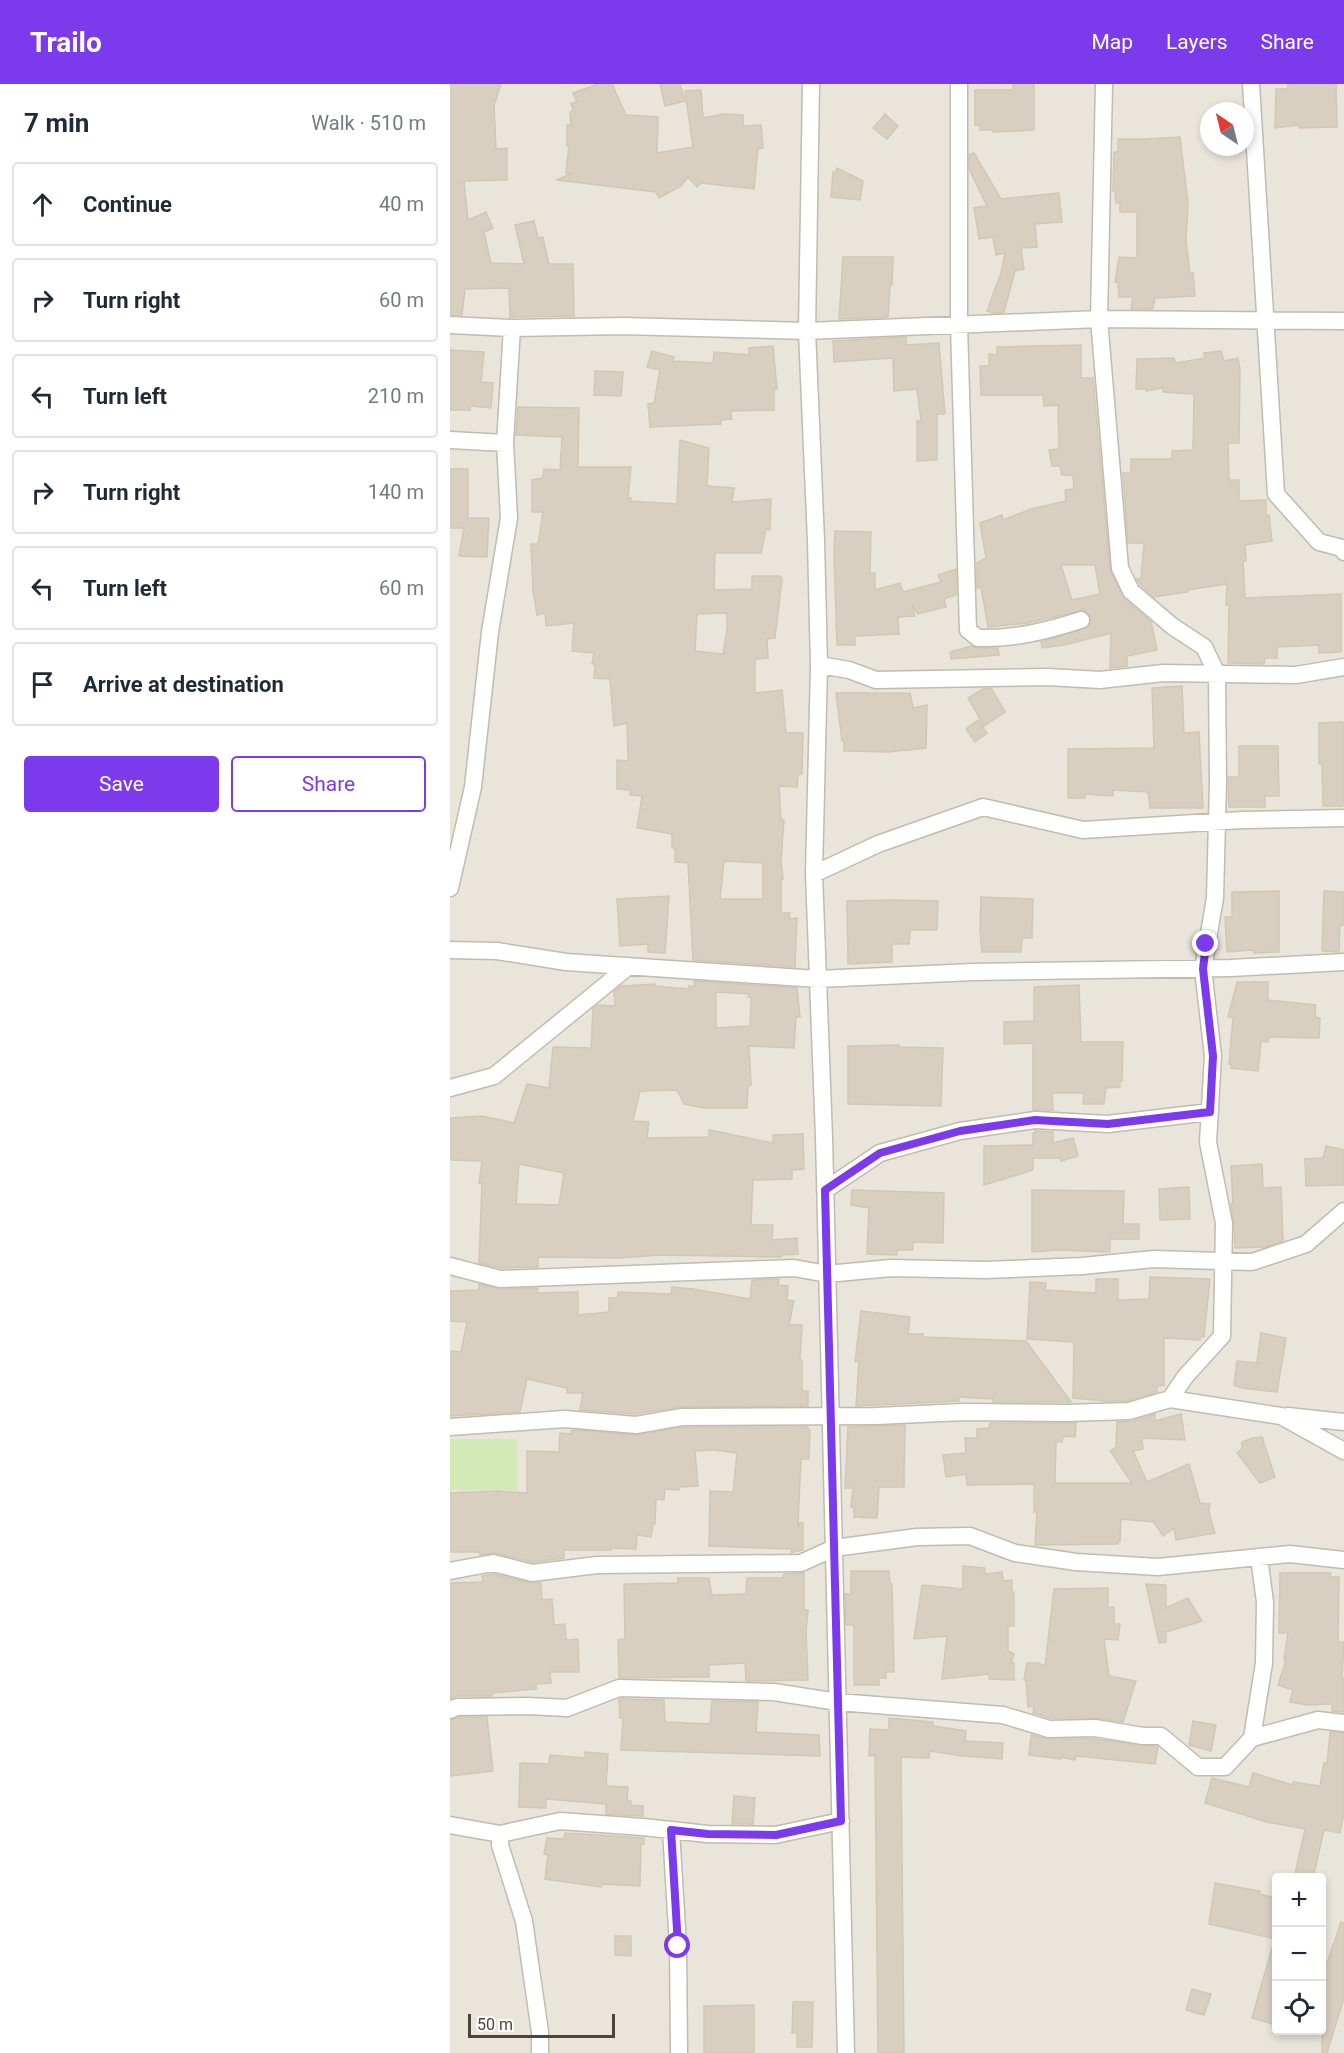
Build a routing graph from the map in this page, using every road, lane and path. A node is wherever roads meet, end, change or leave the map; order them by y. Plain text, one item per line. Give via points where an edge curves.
1 (812, 84) edge
2 (959, 84) edge
3 (1104, 84) edge
4 (1251, 84) edge
5 (1099, 319) junction
6 (1265, 321) junction
7 (1344, 321) edge
8 (450, 325) edge
9 (959, 325) junction
10 (512, 328) junction
11 (807, 331) junction
12 (450, 440) edge
13 (505, 443) junction
14 (1344, 549) edge
15 (1081, 620) dead end
16 (819, 665) junction
17 (1344, 667) edge
18 (1217, 674) junction
19 (1344, 818) edge
20 (1216, 822) junction
21 (814, 874) junction
22 (450, 888) edge
23 (450, 950) edge
24 (1344, 962) edge
25 (629, 966) junction
26 (1203, 969) junction
27 (818, 979) junction
28 (450, 1088) edge
29 (1210, 1112) junction
30 (825, 1190) junction
31 (1344, 1212) edge
32 (1223, 1263) junction
33 (450, 1266) edge
34 (827, 1274) junction
35 (1170, 1399) junction
36 (831, 1415) junction
37 (1281, 1416) junction
38 (1344, 1422) edge
39 (450, 1427) edge
40 (1344, 1451) edge
41 (834, 1548) junction
42 (1259, 1557) junction
43 (1344, 1560) edge
44 (450, 1571) edge
45 (838, 1702) junction
46 (450, 1710) edge
47 (1344, 1723) edge
48 (1252, 1738) junction
49 (841, 1821) junction
50 (450, 1825) edge
51 (671, 1830) junction
52 (500, 1834) junction
53 (540, 2053) edge
54 (679, 2053) edge
55 (846, 2053) edge

1 - 11 street
2 - 9 street
3 - 5 street
4 - 6 street
5 - 6 street
5 - 9 street
5 - 18 street via 1120,568 1131,591 1204,647
6 - 7 street
6 - 14 street via 1276,494 1319,542
8 - 10 street
9 - 11 street
9 - 15 street via 968,630 978,638 1002,639
10 - 11 street via 622,326
10 - 13 street
11 - 16 street
12 - 13 street
13 - 22 street via 510,518 490,632 473,787
16 - 18 street via 876,680 1100,680 1163,673
16 - 21 street
17 - 18 street via 1296,675
18 - 20 street
19 - 20 street
20 - 21 street via 1083,830 983,807 878,844
20 - 26 street via 1215,898
21 - 27 street
23 - 25 street via 497,951 566,962
24 - 26 street
25 - 27 street
25 - 28 street via 494,1076
26 - 27 street
26 - 29 street via 1213,1056
27 - 30 street
29 - 30 street via 1108,1124 1035,1120 960,1131 880,1153
29 - 32 street via 1208,1142 1224,1223
30 - 34 street
31 - 32 street via 1306,1244 1252,1262
32 - 34 street via 1154,1259 985,1270 891,1268
32 - 35 street via 1222,1336
33 - 34 street via 500,1280 794,1268
34 - 36 street
35 - 36 street via 1129,1411
35 - 37 street
36 - 39 street via 682,1417 636,1425 565,1419
36 - 41 street
37 - 38 street
37 - 40 street
41 - 42 street via 917,1537 970,1536 1015,1553 1076,1562 1158,1567
41 - 44 street via 801,1563 597,1564 532,1573 493,1563
41 - 45 street
42 - 43 street via 1290,1554
42 - 48 street via 1265,1602 1264,1663
45 - 46 street via 774,1692 619,1688 567,1708 504,1706
45 - 48 street via 1003,1715 1049,1729 1095,1728 1161,1736 1198,1767 1226,1767
45 - 49 street
47 - 48 street via 1318,1720
49 - 51 street via 776,1835
49 - 55 street
50 - 52 street
51 - 52 street via 560,1821
51 - 54 street
52 - 53 street via 524,1921

